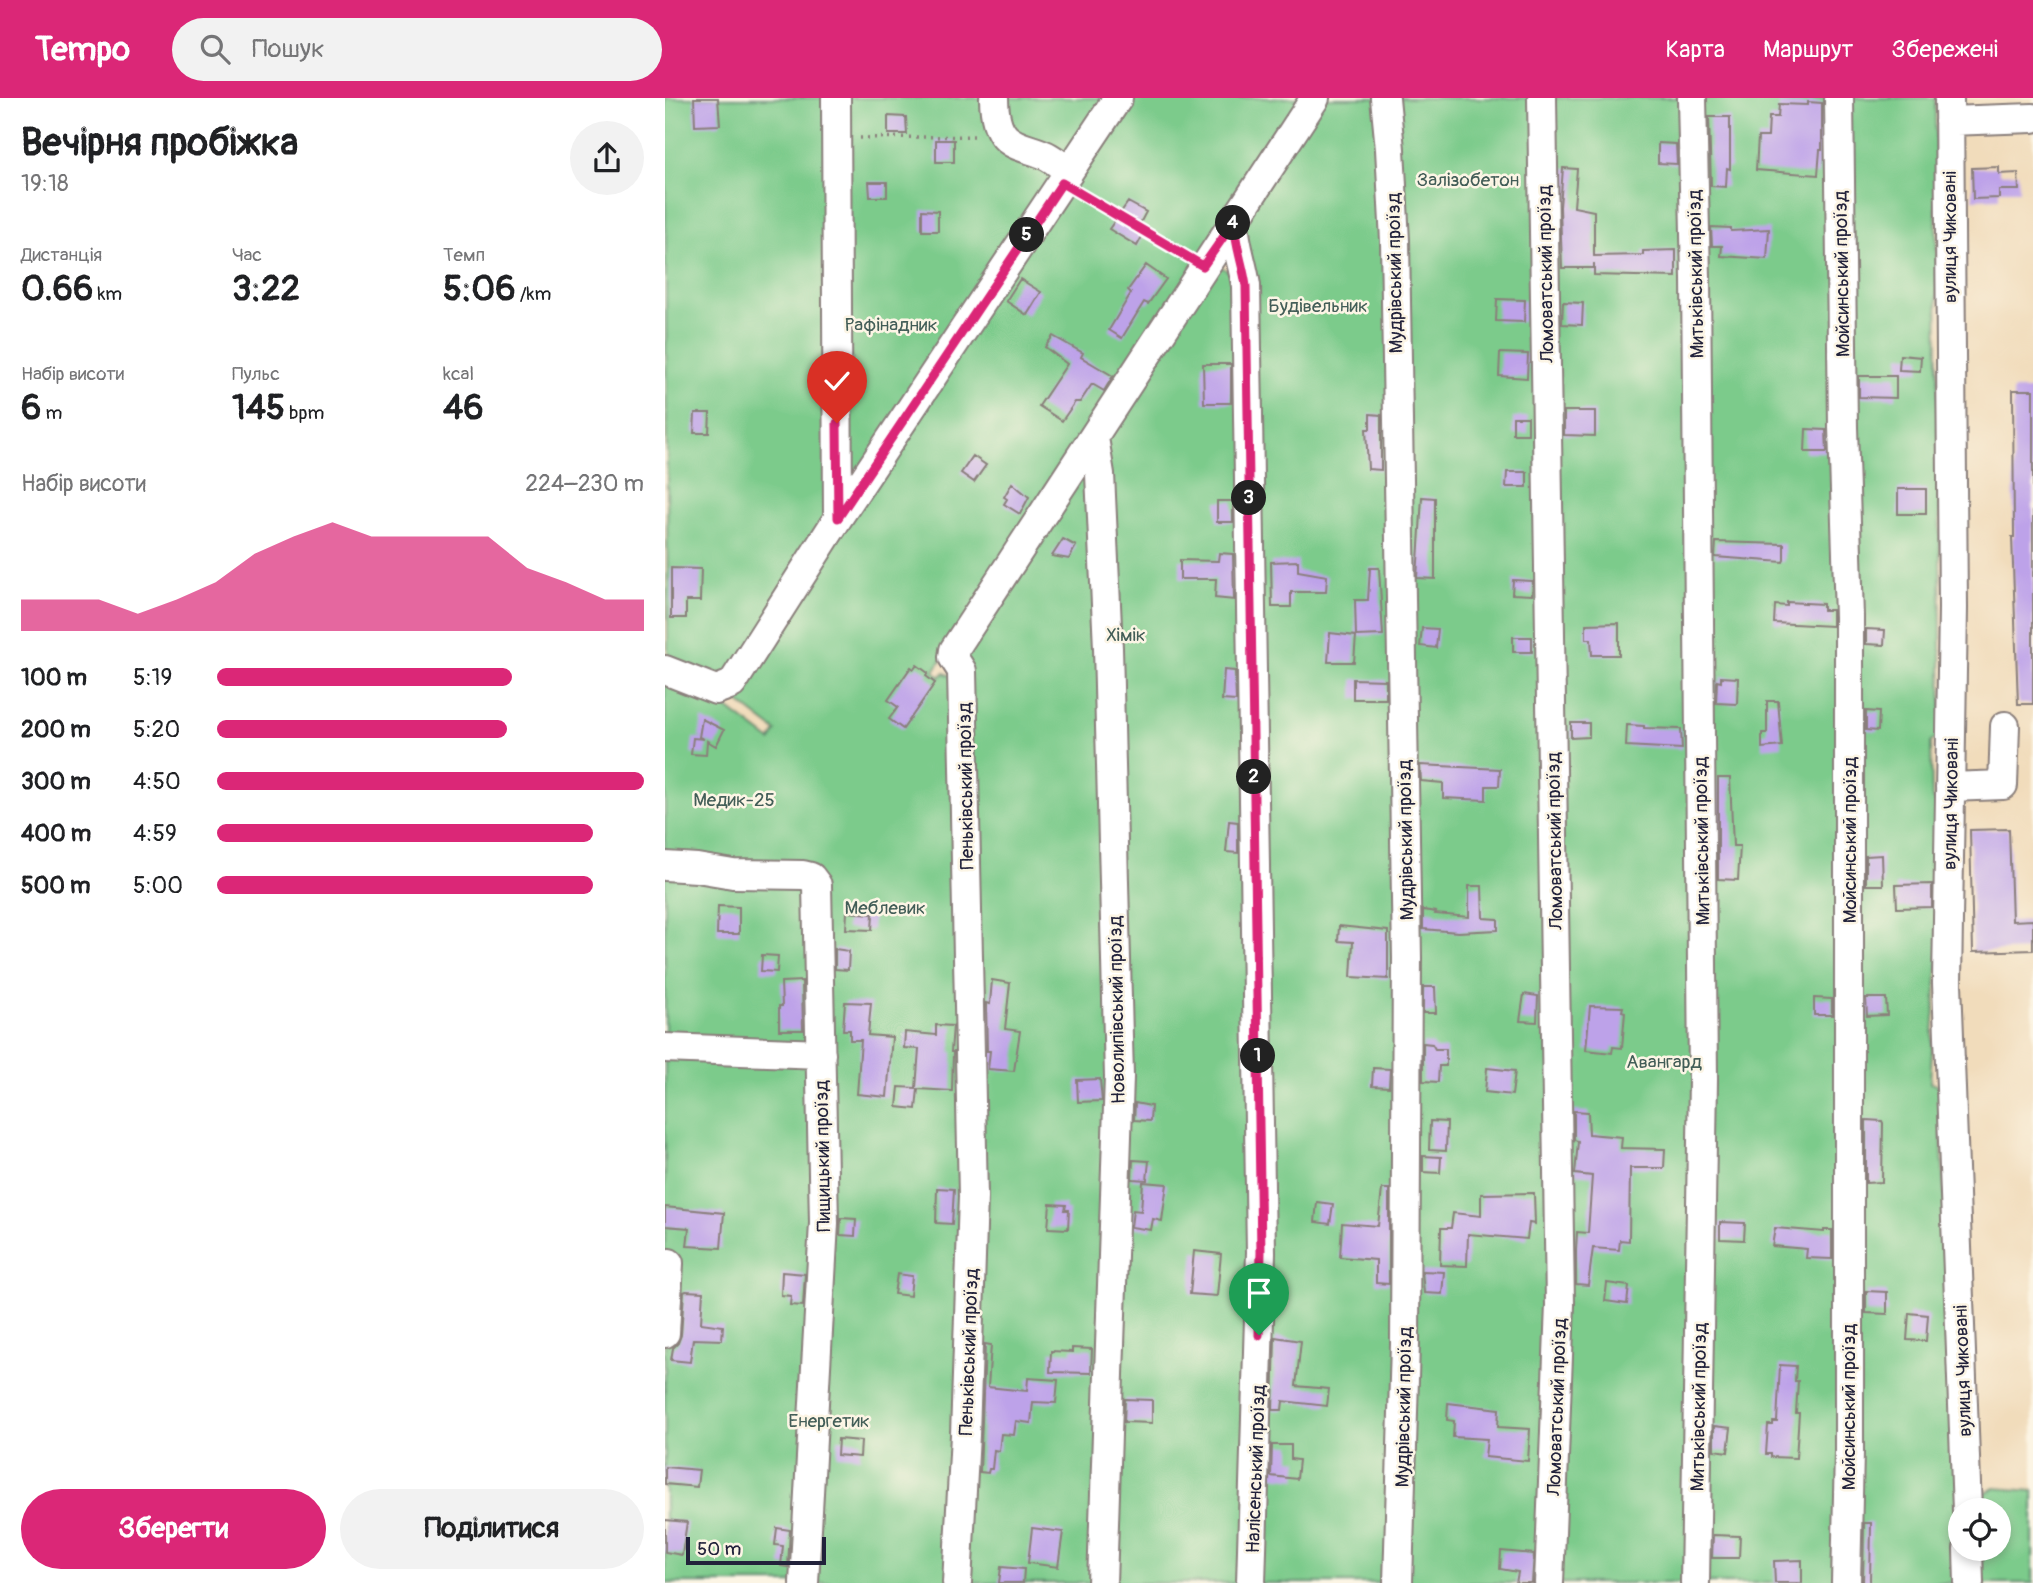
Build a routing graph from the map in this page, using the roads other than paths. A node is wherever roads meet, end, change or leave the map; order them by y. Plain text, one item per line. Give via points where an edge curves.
1 (836, 98) edge
2 (994, 98) edge
3 (1118, 98) edge
4 (1315, 98) edge
5 (1385, 98) edge
6 (1542, 98) edge
7 (1692, 98) edge
8 (1839, 98) edge
9 (1949, 110) edge
10 (2033, 118) edge
11 (1065, 178) junction
12 (1234, 222) junction
13 (1094, 438) junction
14 (838, 518) junction
15 (665, 670) edge
16 (2004, 726) dead end
17 (1950, 787) junction
18 (665, 866) edge
19 (665, 1048) edge
20 (821, 1054) junction
21 (669, 1263) dead end
22 (665, 1333) edge
23 (1967, 1498) edge
24 (1968, 1561) edge
25 (804, 1583) edge
26 (957, 1583) edge
27 (1101, 1583) edge
28 (1251, 1583) edge
29 (1398, 1583) edge
30 (1549, 1583) edge
31 (1695, 1583) edge
32 (1846, 1583) edge
33 (1969, 1583) edge

1 - 14 street
2 - 11 street via 1002,135 1058,162
3 - 11 street
4 - 12 street, Пеньківський проїзд
5 - 29 street, Мудрівський проїзд via 1395,240 1407,958 1405,1344
6 - 30 street, Ломоватський проїзд via 1560,1305
7 - 31 street, Митьківський проїзд via 1703,1079
8 - 32 street, Мойсинський проїзд via 1849,617
9 - 10 street
9 - 17 street, вулиця Чиковані
11 - 14 street
12 - 13 street, Пеньківський проїзд
12 - 28 street, Налісенський проїзд via 1246,286 1261,1224
13 - 26 street, Пеньківський проїзд via 953,657 962,671 973,1197
13 - 27 street, Новолипівський проїзд via 1100,474 1108,648 1119,1077
14 - 15 street via 732,684 716,690
16 - 17 street via 2003,785
17 - 23 street, вулиця Чиковані via 1947,983
18 - 20 street, Пищицький проїзд via 811,877 817,885
19 - 20 street
20 - 25 street, Пищицький проїзд via 824,1223
21 - 22 street
24 - 33 street

